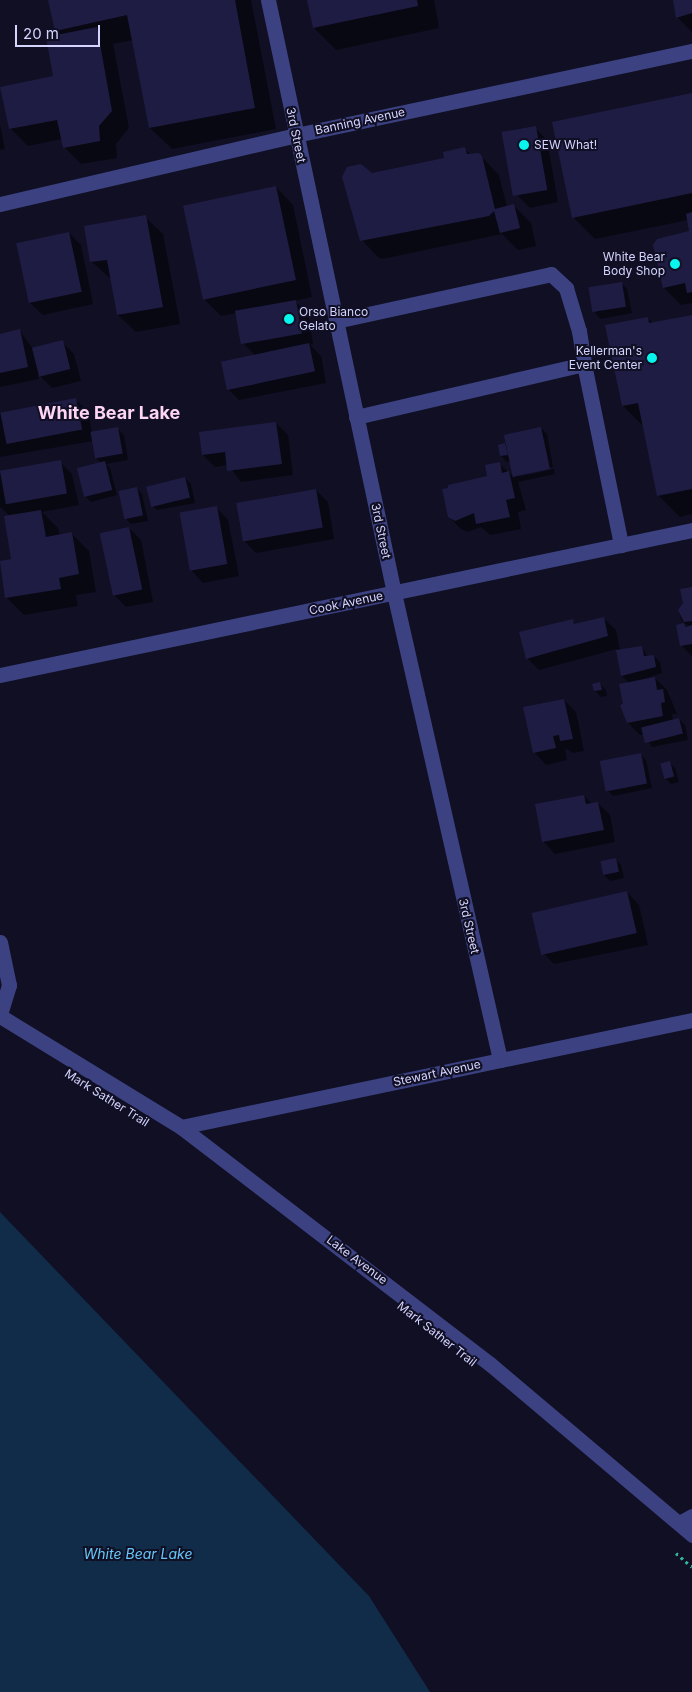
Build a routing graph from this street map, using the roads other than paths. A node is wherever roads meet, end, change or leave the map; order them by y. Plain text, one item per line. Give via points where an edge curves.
1 (268, 0) edge
2 (692, 51) edge
3 (296, 135) junction
4 (0, 204) edge
5 (336, 321) junction
6 (584, 364) junction
7 (356, 418) junction
8 (692, 530) edge
9 (621, 545) junction
10 (394, 593) junction
11 (0, 675) edge
12 (0, 942) edge
13 (0, 1015) edge
14 (692, 1020) edge
15 (500, 1060) junction
16 (181, 1127) junction
17 (685, 1519) edge
18 (692, 1535) edge

1 - 3 street, 3rd Street
2 - 3 street, Banning Avenue
3 - 4 street, Banning Avenue
3 - 5 street, 3rd Street
5 - 6 street via 551,274 566,288
5 - 7 street, 3rd Street
6 - 7 street
6 - 9 street
7 - 10 street, 3rd Street
8 - 9 street, Cook Avenue
9 - 10 street, Cook Avenue
10 - 11 street, Cook Avenue
10 - 15 street, 3rd Street
12 - 13 street via 9,985
13 - 16 street, Lake Avenue
14 - 15 street, Stewart Avenue
15 - 16 street, Stewart Avenue
16 - 17 street, Lake Avenue via 490,1364
17 - 18 street, Lake Avenue

